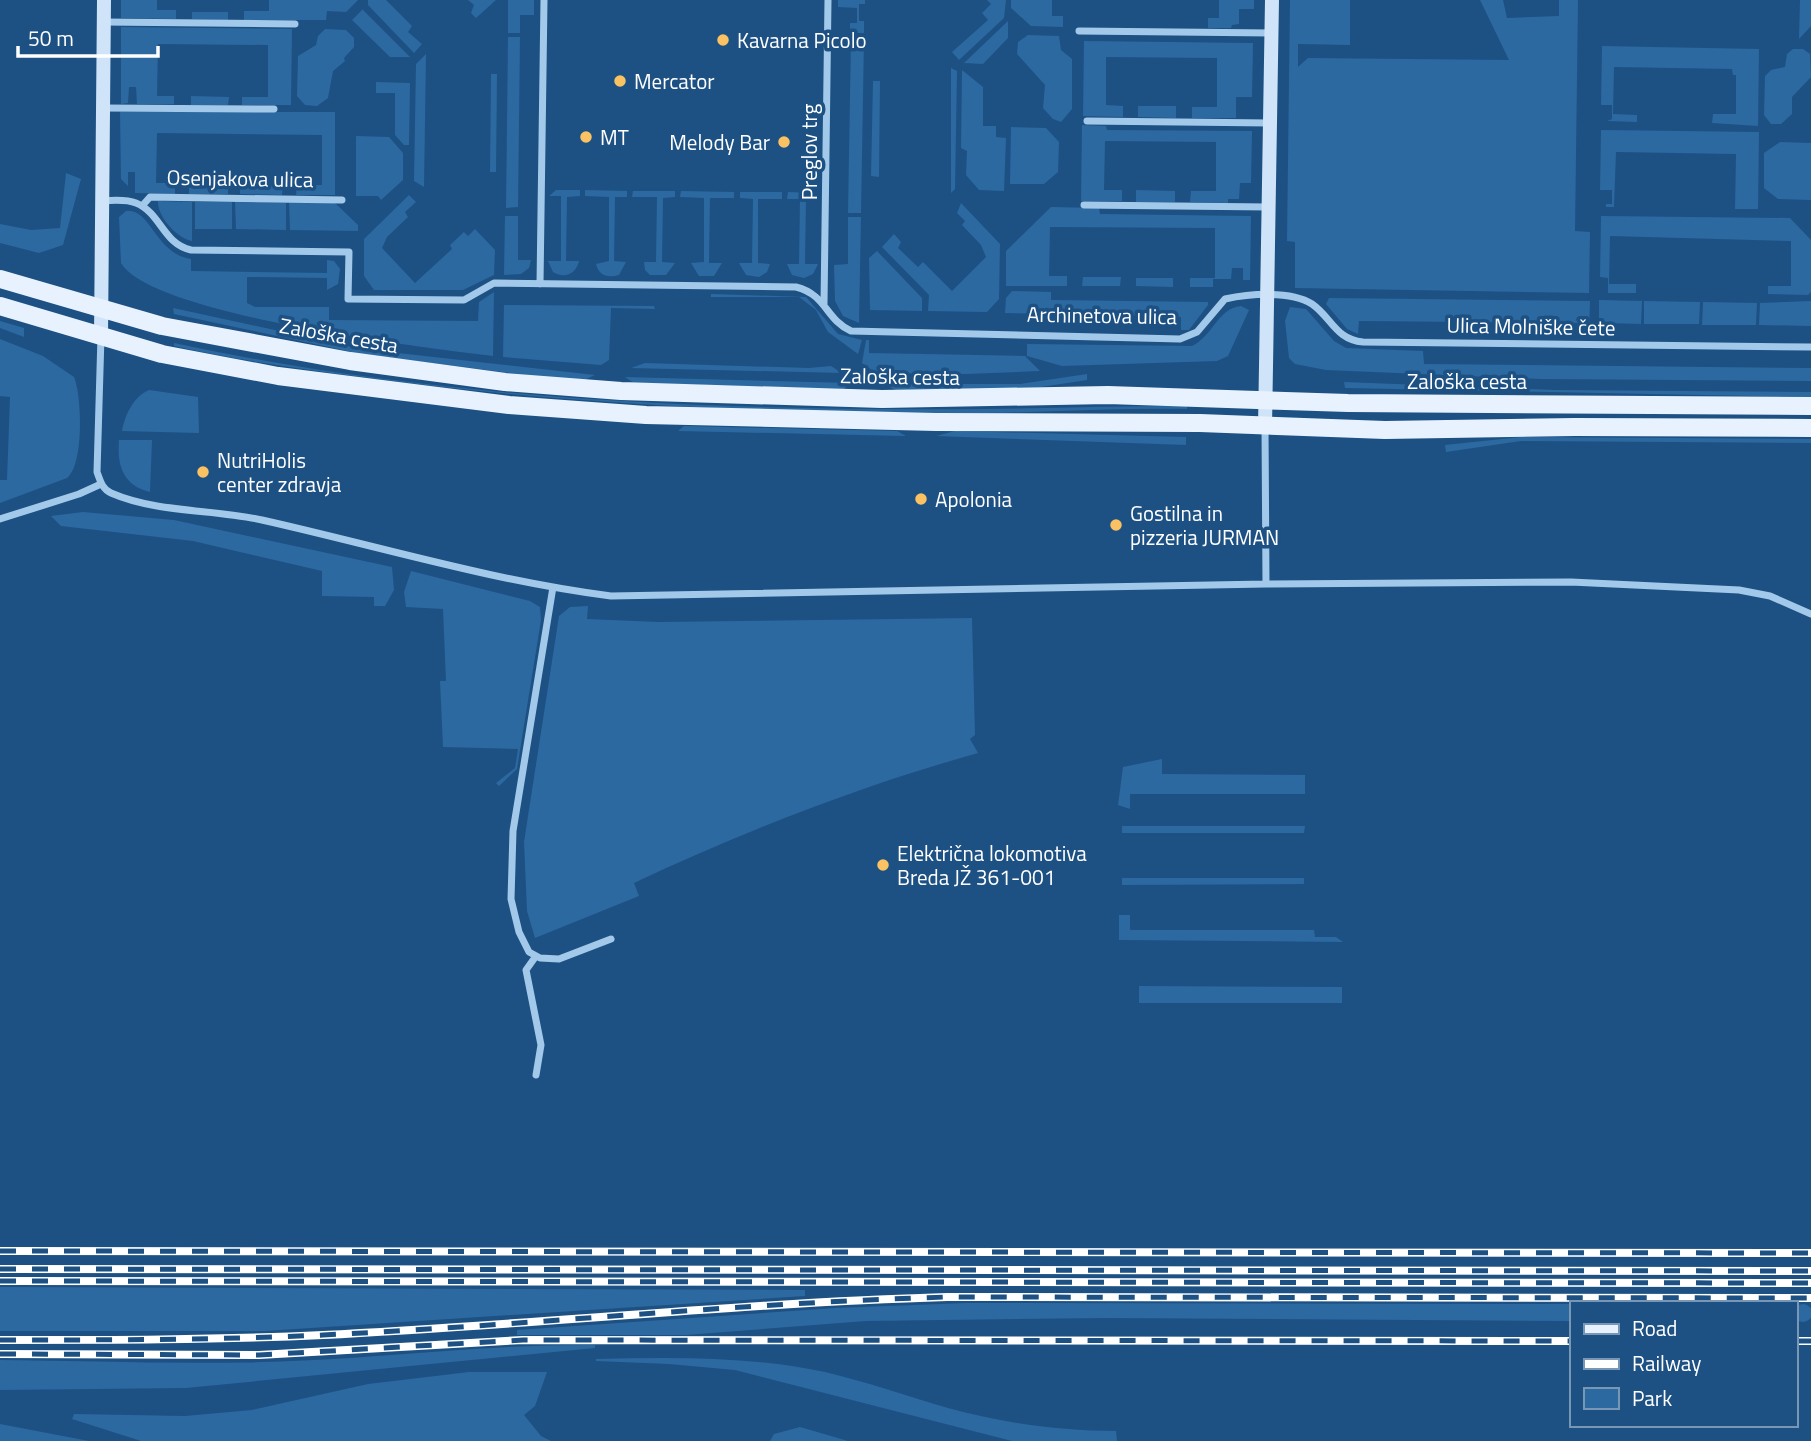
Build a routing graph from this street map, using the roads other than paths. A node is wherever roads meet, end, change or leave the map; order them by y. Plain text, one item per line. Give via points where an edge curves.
1 (104, 0) edge
2 (544, 0) edge
3 (828, 0) edge
4 (1272, 0) edge
5 (103, 22) junction
6 (295, 24) dead end
7 (1079, 31) dead end
8 (1272, 33) junction
9 (102, 108) junction
10 (274, 108) dead end
11 (1087, 121) dead end
12 (1270, 123) junction
13 (342, 200) dead end
14 (102, 201) junction
15 (1084, 205) dead end
16 (142, 206) junction
17 (1269, 207) junction
18 (0, 279) edge
19 (540, 284) junction
20 (1267, 296) junction
21 (824, 304) junction
22 (0, 306) edge
23 (100, 309) junction
24 (101, 336) junction
25 (1811, 347) edge
26 (1265, 400) junction
27 (1811, 406) edge
28 (1265, 427) junction
29 (1811, 428) edge
30 (101, 484) junction
31 (0, 519) edge
32 (1266, 584) junction
33 (552, 587) junction
34 (1811, 614) edge
35 (611, 939) dead end
36 (536, 956) junction
37 (536, 1075) dead end

1 - 5 street
2 - 19 street
3 - 21 street, Preglov trg
4 - 8 street
5 - 6 street
5 - 9 street
7 - 8 street
8 - 12 street
9 - 10 street
9 - 14 street
11 - 12 street
12 - 17 street
13 - 16 street, Osenjakova ulica via 150,197
14 - 16 street, Osenjakova ulica via 131,201
14 - 23 street
15 - 17 street
16 - 19 street, Osenjakova ulica via 170,240 191,250 349,252 348,299 464,300 489,284
17 - 20 street
18 - 23 main road, Zaloška cesta
19 - 21 street via 796,287 810,291
20 - 21 street, Archinetova ulica via 1225,299 1187,338 852,331 834,320
20 - 25 street, Ulica Molniške čete via 1305,300 1341,335 1354,341
20 - 26 street
22 - 24 main road
23 - 24 street
23 - 26 main road, Zaloška cesta via 177,329 362,363 592,389 882,399 1108,395
24 - 28 main road via 162,354 278,376 509,405 726,418
24 - 30 street via 97,472
26 - 27 main road, Zaloška cesta
26 - 28 street
28 - 29 main road
28 - 32 street
30 - 31 street
30 - 33 street via 108,492 140,501 260,520
32 - 33 street via 624,596
32 - 34 street via 1571,582 1739,590 1770,596
33 - 36 street via 513,831 511,899 519,932
35 - 36 street via 559,959
36 - 37 street via 526,970 541,1045

